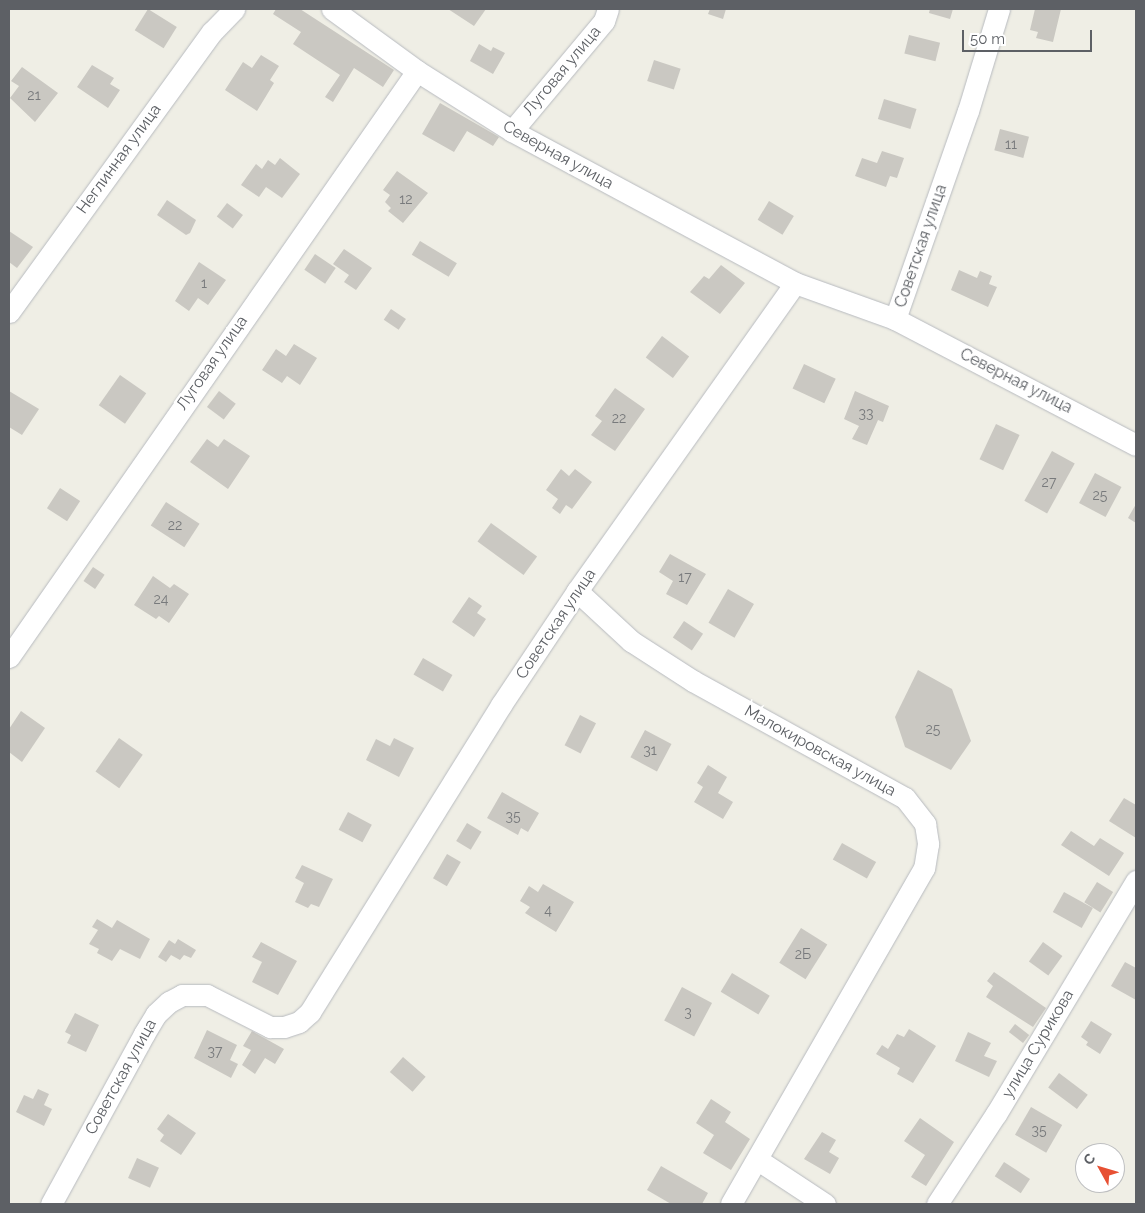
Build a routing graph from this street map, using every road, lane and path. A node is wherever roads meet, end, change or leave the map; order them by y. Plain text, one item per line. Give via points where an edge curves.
1 (234, 9) edge
2 (332, 9) edge
3 (608, 9) edge
4 (998, 9) edge
5 (417, 71) junction
6 (512, 131) junction
7 (795, 283) junction
8 (9, 312) edge
9 (895, 319) junction
10 (1136, 445) edge
11 (577, 591) junction
12 (9, 657) edge
13 (1136, 881) edge
14 (758, 1160) junction
15 (51, 1204) edge
16 (731, 1204) edge
17 (825, 1204) edge
18 (937, 1204) edge

1 - 8 street, Неглинная улица via 212,32
2 - 5 street, Северная улица
3 - 6 street, Луговая улица via 604,21
4 - 9 street, Советская улица via 968,112
5 - 6 street, Северная улица
5 - 12 street, Луговая улица
6 - 7 street, Северная улица
7 - 9 street, Советская улица
7 - 11 street, Советская улица
9 - 10 street, Северная улица
11 - 14 street, Малокировская улица via 631,641 693,681 905,798 925,824 928,844 924,868
11 - 15 street, Советская улица via 501,705 310,1012 299,1022 284,1028 270,1027 207,995 182,995 169,1002 156,1014 144,1034
13 - 18 street, улица Сурикова via 996,1114
14 - 16 street, Малокировская улица
14 - 17 street

